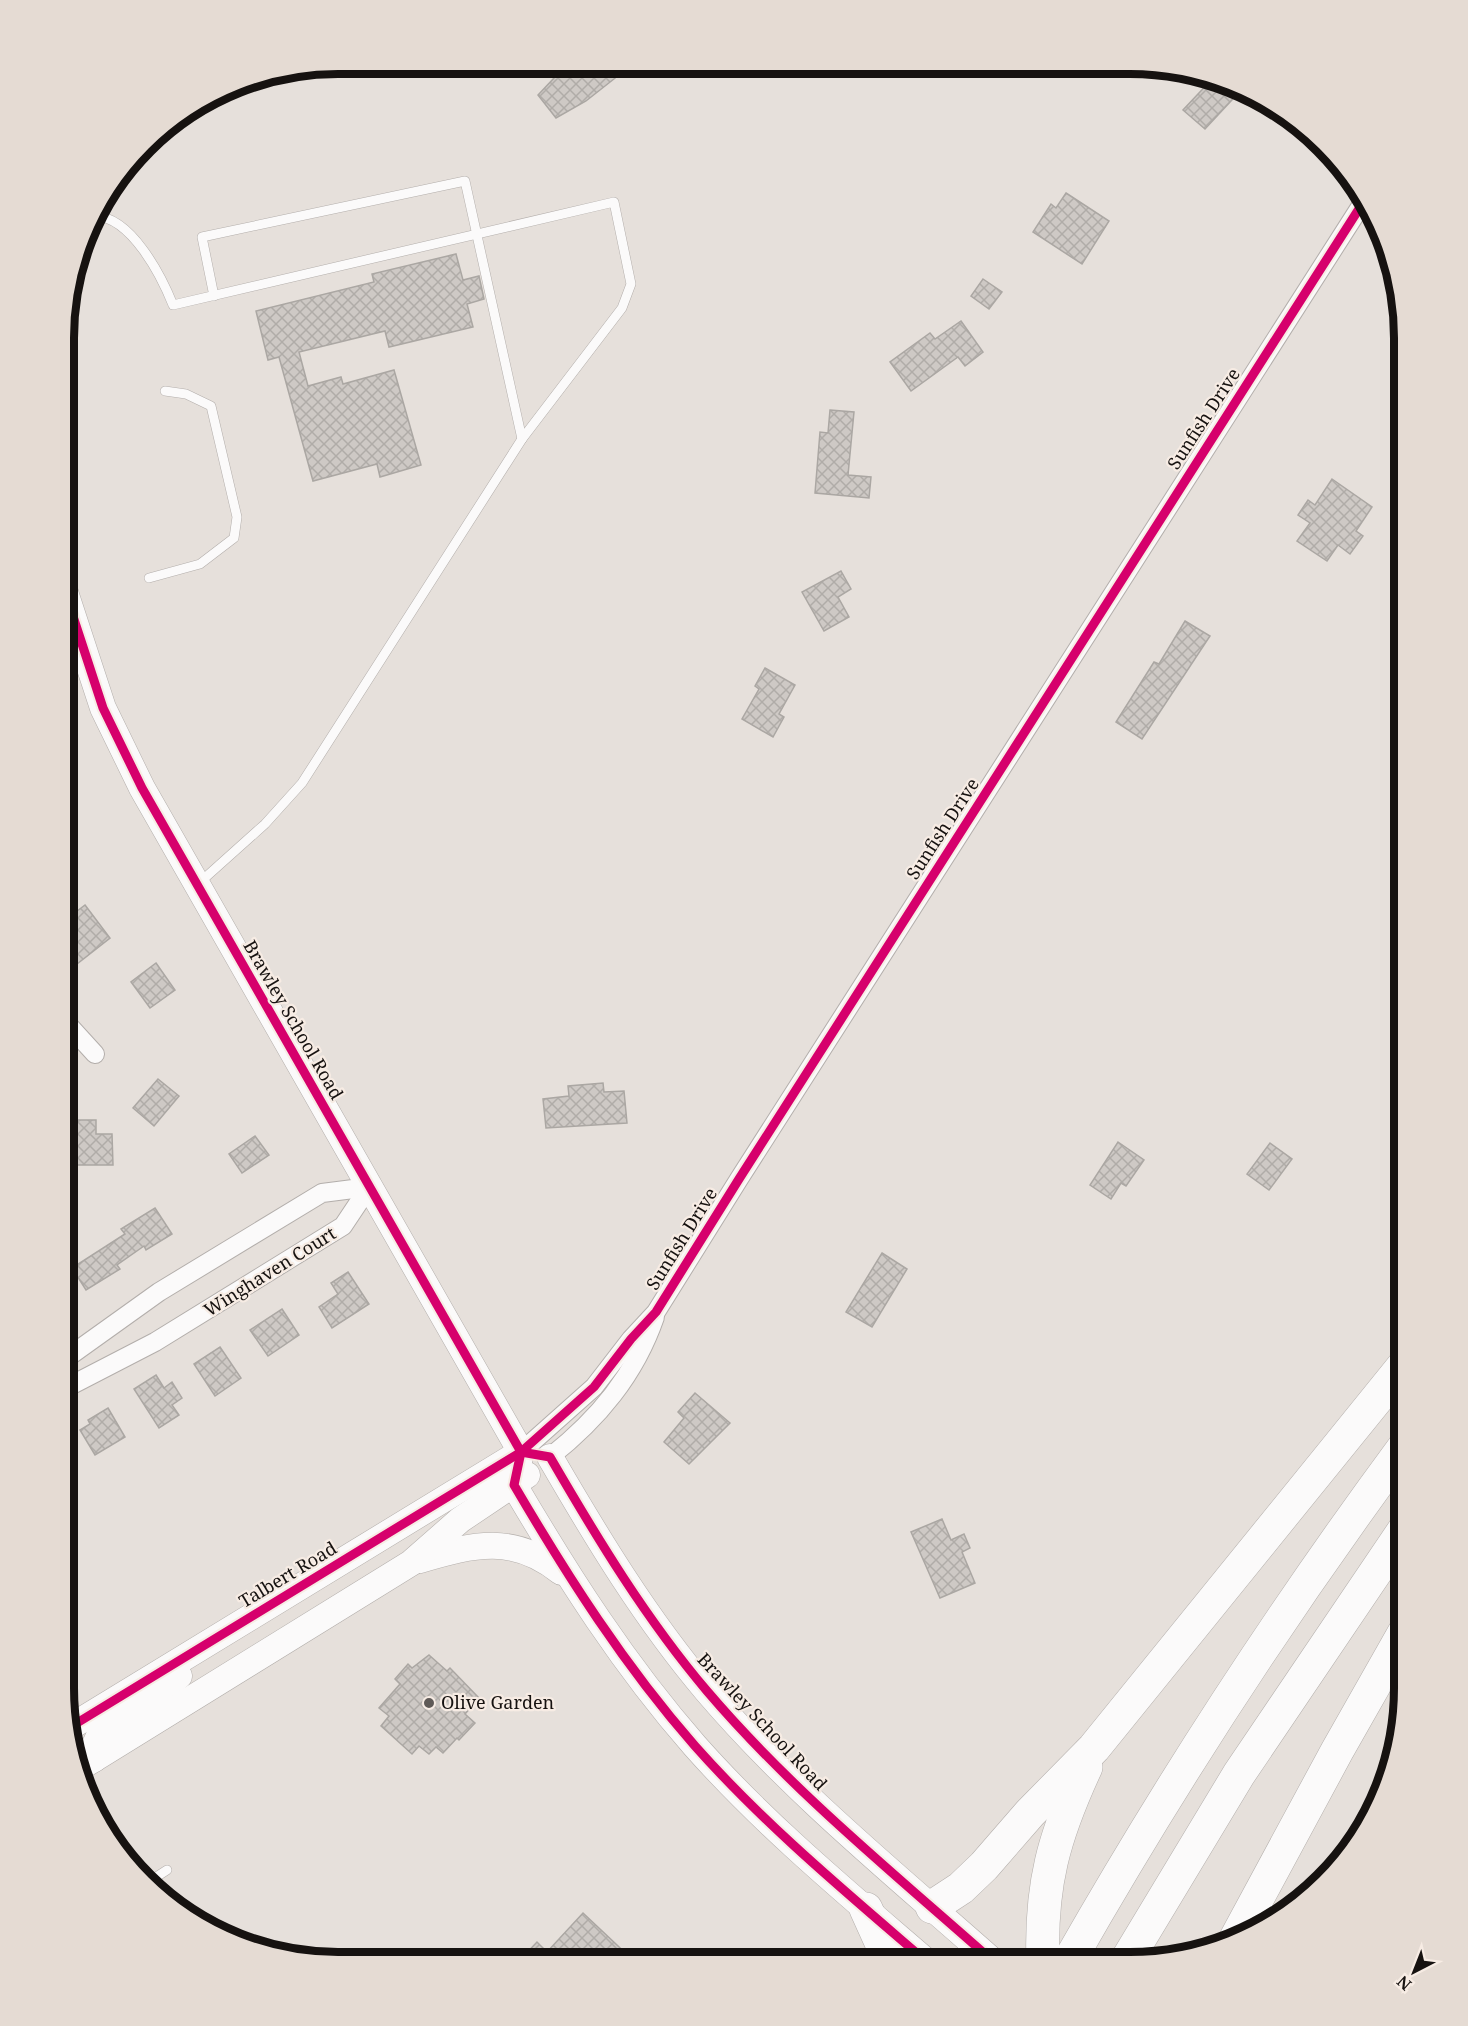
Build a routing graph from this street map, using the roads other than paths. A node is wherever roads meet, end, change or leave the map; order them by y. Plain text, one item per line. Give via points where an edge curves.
1 (1360, 208) edge
2 (104, 216) edge
3 (477, 234) junction
4 (214, 296) junction
5 (165, 391) dead end
6 (522, 439) junction
7 (149, 578) dead end
8 (74, 619) edge
9 (196, 885) junction
10 (74, 1031) edge
11 (95, 1054) dead end
12 (369, 1187) junction
13 (656, 1312) junction
14 (74, 1353) edge
15 (1394, 1377) edge
16 (74, 1383) edge
17 (521, 1452) junction
18 (550, 1457) junction
19 (1394, 1461) edge
20 (514, 1485) junction
21 (1394, 1545) edge
22 (411, 1563) junction
23 (570, 1579) junction
24 (258, 1613) junction
25 (1394, 1650) edge
26 (76, 1724) edge
27 (1094, 1749) junction
28 (88, 1763) edge
29 (167, 1870) dead end
30 (154, 1878) edge
31 (932, 1907) junction
32 (866, 1909) junction
33 (1243, 1927) edge
34 (885, 1952) edge
35 (915, 1952) edge
36 (983, 1952) edge
37 (1043, 1952) edge
38 (1074, 1952) edge
39 (1132, 1952) edge

1 - 13 street, Sunfish Drive
2 - 4 lane via 144,249 162,276 173,305
3 - 4 lane
3 - 4 lane via 465,181 202,237
3 - 6 lane
3 - 6 lane via 614,202 631,284 622,308
5 - 7 lane via 186,394 211,405 237,517 234,538 200,564
6 - 9 lane via 302,783 265,824
8 - 9 main road, Brawley School Road via 103,708
9 - 12 main road, Brawley School Road
10 - 11 street
12 - 14 street via 322,1193 159,1292
12 - 16 street, Winghaven Court via 343,1226 155,1342
12 - 17 main road, Brawley School Road
13 - 17 street, Sunfish Drive via 594,1387
13 - 18 street, Sunfish Drive via 644,1348 615,1392 587,1426
15 - 27 highway
17 - 18 main road
17 - 20 main road
17 - 24 main road, Talbert Road
18 - 20 main road, Sunfish Drive
18 - 31 main road, Brawley School Road via 626,1583 707,1690 798,1788
19 - 38 highway via 1252,1663
20 - 22 main road via 460,1520
20 - 23 main road
21 - 39 highway via 1257,1746
22 - 23 main road via 455,1549 502,1545 537,1555
22 - 28 main road
23 - 32 main road via 636,1674 703,1754 767,1821
24 - 26 main road, Talbert Road
24 - 28 main road via 144,1705 100,1734
25 - 33 highway
27 - 31 highway via 984,1866 961,1888
27 - 37 highway via 1059,1828 1047,1876
29 - 30 lane
31 - 36 main road, Brawley School Road
32 - 34 highway
32 - 35 main road

